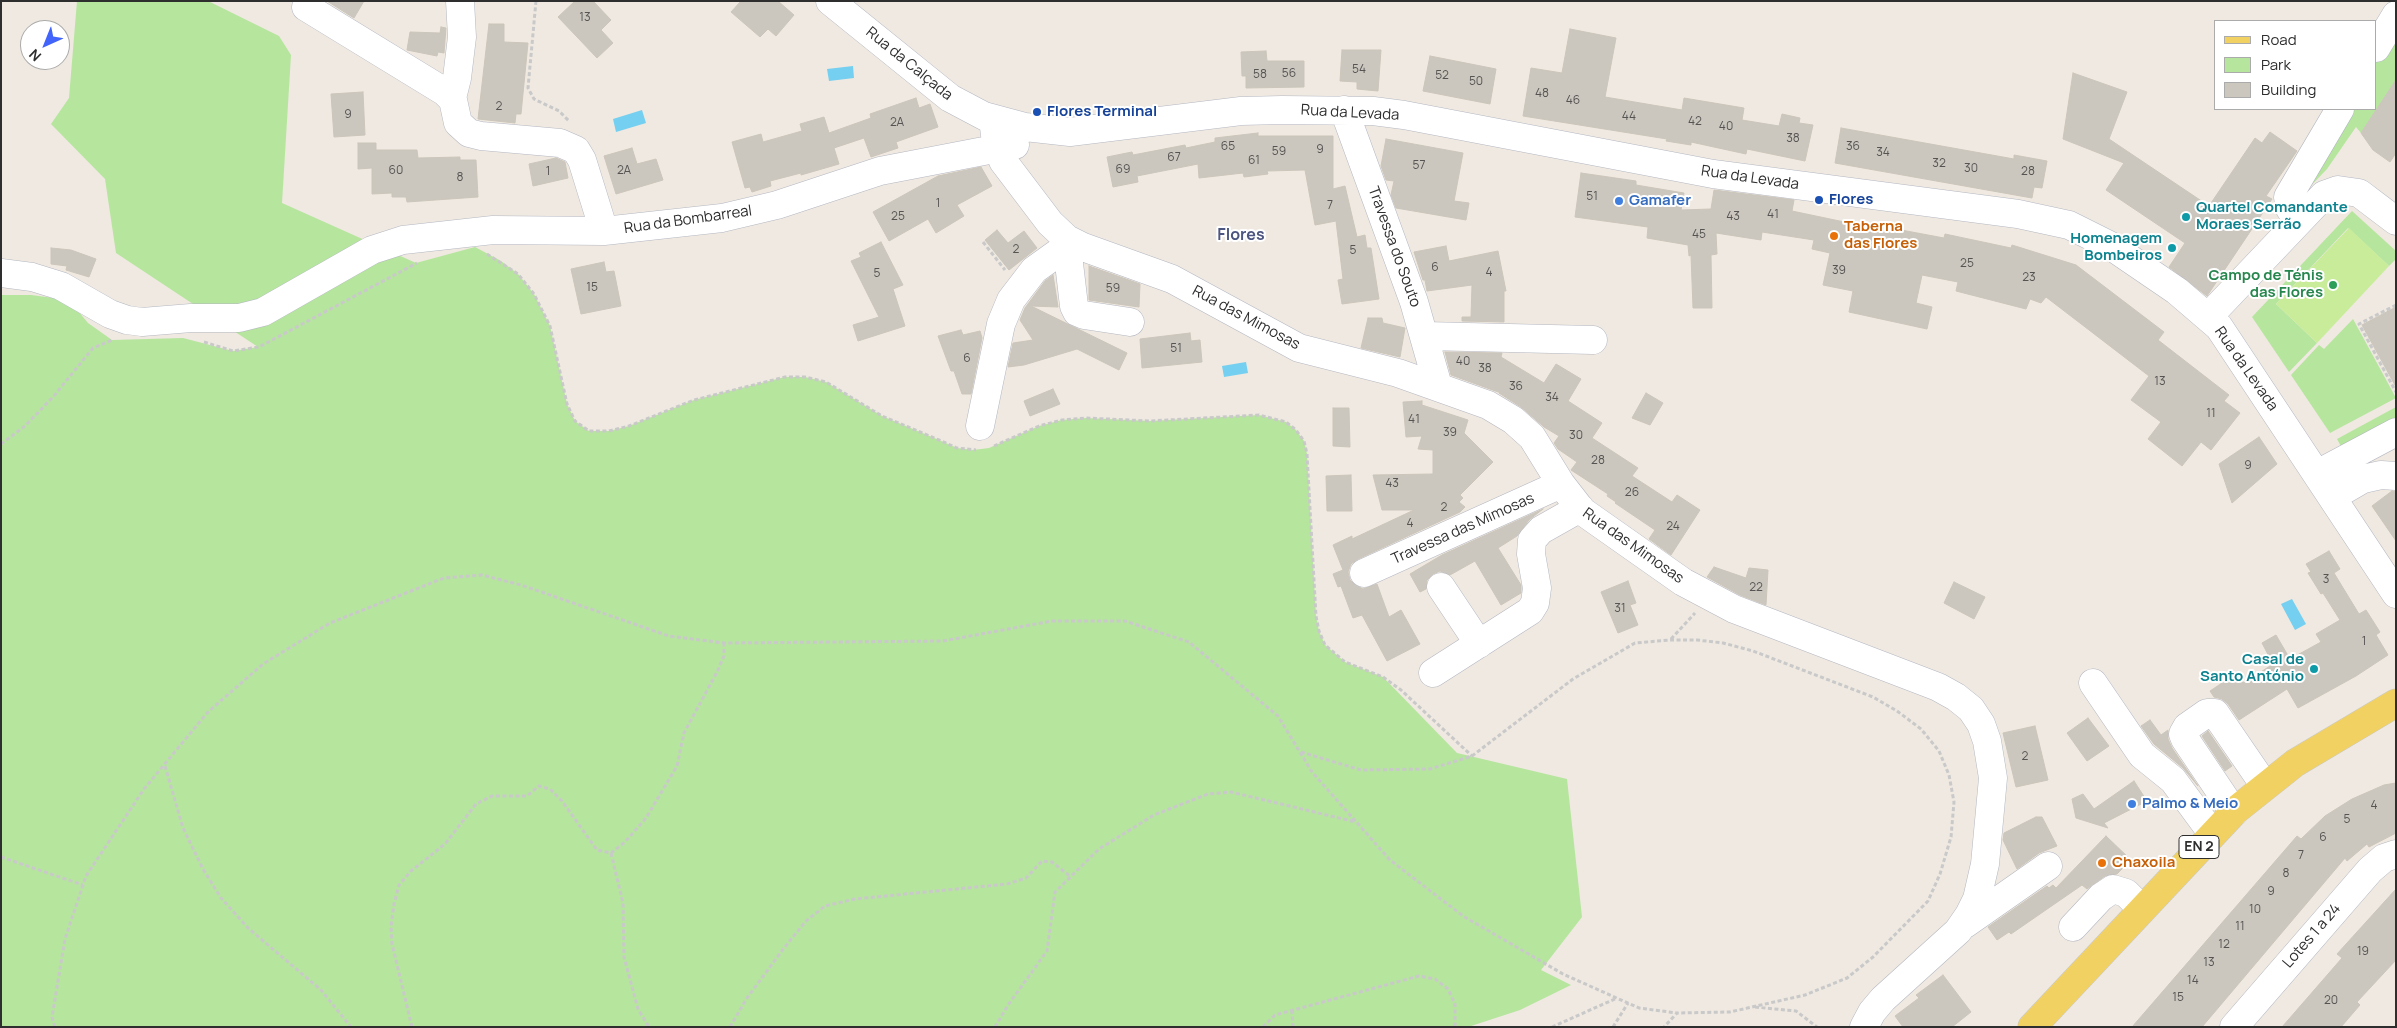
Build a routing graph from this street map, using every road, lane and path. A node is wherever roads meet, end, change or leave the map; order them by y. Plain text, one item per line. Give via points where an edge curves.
1 (460, 1) edge
2 (536, 1) edge
3 (830, 1) edge
4 (306, 7) dead end
5 (2396, 15) edge
6 (2377, 46) edge
7 (452, 98) junction
8 (1344, 110) junction
9 (2339, 110) edge
10 (993, 119) junction
11 (1105, 128) junction
12 (998, 148) junction
13 (576, 150) junction
14 (2300, 220) junction
15 (2396, 221) edge
16 (604, 231) junction
17 (983, 242) dead end
18 (1070, 244) junction
19 (481, 251) dead end
20 (425, 260) dead end
21 (1, 273) edge
22 (1019, 288) junction
23 (2396, 305) edge
24 (2208, 316) junction
25 (1130, 322) dead end
26 (106, 336) dead end
27 (1425, 336) junction
28 (112, 340) junction
29 (121, 340) dead end
30 (1593, 340) dead end
31 (201, 341) dead end
32 (1438, 386) junction
33 (2396, 392) edge
34 (2396, 432) edge
35 (983, 441) junction
36 (1, 444) edge
37 (2317, 474) junction
38 (2396, 476) edge
39 (1561, 484) junction
40 (2332, 498) junction
41 (1580, 508) junction
42 (1364, 573) dead end
43 (1441, 586) dead end
44 (2396, 594) edge
45 (1710, 596) junction
46 (1670, 640) junction
47 (724, 643) junction
48 (1479, 644) junction
49 (1433, 673) dead end
50 (2093, 684) dead end
51 (2396, 703) edge
52 (2230, 734) junction
53 (1300, 752) junction
54 (1472, 756) junction
55 (2197, 758) junction
56 (165, 766) junction
57 (2265, 786) junction
58 (2234, 812) junction
59 (1356, 822) junction
60 (2212, 833) junction
61 (610, 853) junction
62 (2396, 854) edge
63 (1, 857) edge
64 (2048, 866) dead end
65 (1071, 877) junction
66 (83, 885) junction
67 (2142, 909) junction
68 (1961, 927) junction
69 (2073, 927) dead end
70 (1617, 998) junction
71 (1628, 1003) junction
72 (1752, 1007) junction
73 (1292, 1010) junction
74 (1677, 1013) junction
75 (54, 1027) edge
76 (351, 1027) edge
77 (412, 1027) edge
78 (649, 1027) edge
79 (730, 1027) edge
80 (995, 1027) edge
81 (1263, 1027) edge
82 (1293, 1027) edge
83 (1455, 1027) edge
84 (1552, 1027) edge
85 (1613, 1027) edge
86 (1664, 1027) edge
87 (1818, 1027) edge
88 (1864, 1027) edge
89 (2032, 1027) edge
90 (2234, 1027) edge

1 - 7 street via 462,37
2 - 13 path via 528,90 534,99 565,116
3 - 10 street, Rua da Calçada via 938,90 962,106
4 - 7 street
5 - 6 street
7 - 13 street via 456,119 469,133 560,143
8 - 11 street, Rua da Levada via 1241,111
8 - 24 street, Rua da Levada via 1404,115 1739,178 2050,219 2075,227 2111,246
8 - 27 street, Travessa do Souto
9 - 14 street via 2288,197 2290,209
10 - 11 street, Rua da Levada via 1041,130 1070,132
10 - 12 street, Rua das Mimosas
11 - 12 street, Rua da Bombarreal
12 - 16 street, Rua da Bombarreal via 880,171 784,203 735,215
12 - 18 street, Rua das Mimosas via 1007,167
13 - 16 street
14 - 15 street via 2324,195 2342,190 2363,195
14 - 24 street
16 - 21 street, Rua da Bombarreal via 501,230 392,242 355,259 263,312 227,319 127,320 61,286 32,277
17 - 22 path
18 - 22 street via 1034,270
18 - 25 street via 1077,312
18 - 32 street, Rua das Mimosas via 1172,279 1299,348
19 - 35 path via 518,274 534,294 550,326 567,404 575,421 589,431 629,426 694,400 785,378 805,377 826,382 882,416 957,448
20 - 31 path via 259,348 233,350
22 - 35 street via 1001,324
23 - 33 path via 2359,324
24 - 37 street, Rua da Levada via 2231,342
26 - 28 path
27 - 30 street
27 - 32 street, Travessa do Souto
28 - 29 path
28 - 36 path via 93,348 53,397 25,426
32 - 39 street, Rua das Mimosas via 1488,405 1513,420 1539,446
34 - 37 street
35 - 54 path via 1070,419 1150,421 1259,415 1286,422 1304,441 1307,454 1316,616 1325,645 1345,662 1383,677 1401,690
37 - 40 street, Rua da Levada
38 - 40 street via 2363,479
39 - 41 street, Rua das Mimosas
39 - 42 street, Travessa das Mimosas
40 - 44 street, Rua da Levada
41 - 45 street, Rua das Mimosas via 1668,572
41 - 48 street via 1545,527 1532,540 1530,554 1537,588 1533,608
43 - 48 street
45 - 46 path
45 - 68 street, Rua das Mimosas via 1734,609 1938,687 1964,703 1976,716 1990,750 1992,797 1982,882 1973,908
46 - 54 path via 1635,643 1573,679
46 - 72 path via 1724,643 1753,651 1872,697 1921,729 1939,751 1949,775 1954,802 1951,837 1928,901 1873,957 1846,978 1805,995
47 - 53 path via 943,641 1052,621 1125,621 1189,642 1278,716
47 - 56 path via 669,636 521,585 482,575 444,578 330,623 263,664 208,712
47 - 61 path via 724,656 684,733 677,766 668,783 646,818 625,842
48 - 49 street
50 - 60 street via 2142,755 2173,780
51 - 57 main road, EN 2 via 2303,758
52 - 55 street
52 - 55 street via 2213,712 2199,719 2184,731 2183,737
52 - 57 street
53 - 54 path via 1361,770 1430,769
53 - 59 path via 1312,772
55 - 58 street
56 - 66 path via 144,789
56 - 76 path via 183,828 221,898 248,928 321,990
57 - 58 main road, EN 2
58 - 60 main road, EN 2
59 - 65 path via 1231,792 1208,794 1154,815 1099,849
59 - 70 path via 1390,860 1463,916 1562,974
60 - 67 main road, EN 2
61 - 77 path via 597,850 550,789 539,786 527,796 492,796 476,804 445,844 411,871 396,894 392,944
61 - 78 path via 623,903 624,957 638,1009
62 - 90 street, Lotes 1 a 24 via 2384,858 2370,870
63 - 66 path
64 - 68 street
65 - 79 path via 1052,862 1042,861 1026,878 1007,884 855,899 825,906 806,921 784,948
65 - 80 path via 1055,892 1047,951
66 - 75 path via 65,940 52,1017
67 - 69 street via 2126,894 2113,889
67 - 89 main road, EN 2
68 - 88 street, Rua das Mimosas via 1883,999
70 - 71 path
70 - 84 path
71 - 74 path via 1639,1008
71 - 85 path
72 - 74 path via 1730,1012
72 - 87 path via 1796,1011
73 - 81 path via 1275,1015
73 - 82 path
73 - 83 path via 1425,976 1440,982 1451,994 1455,1004
74 - 86 path

